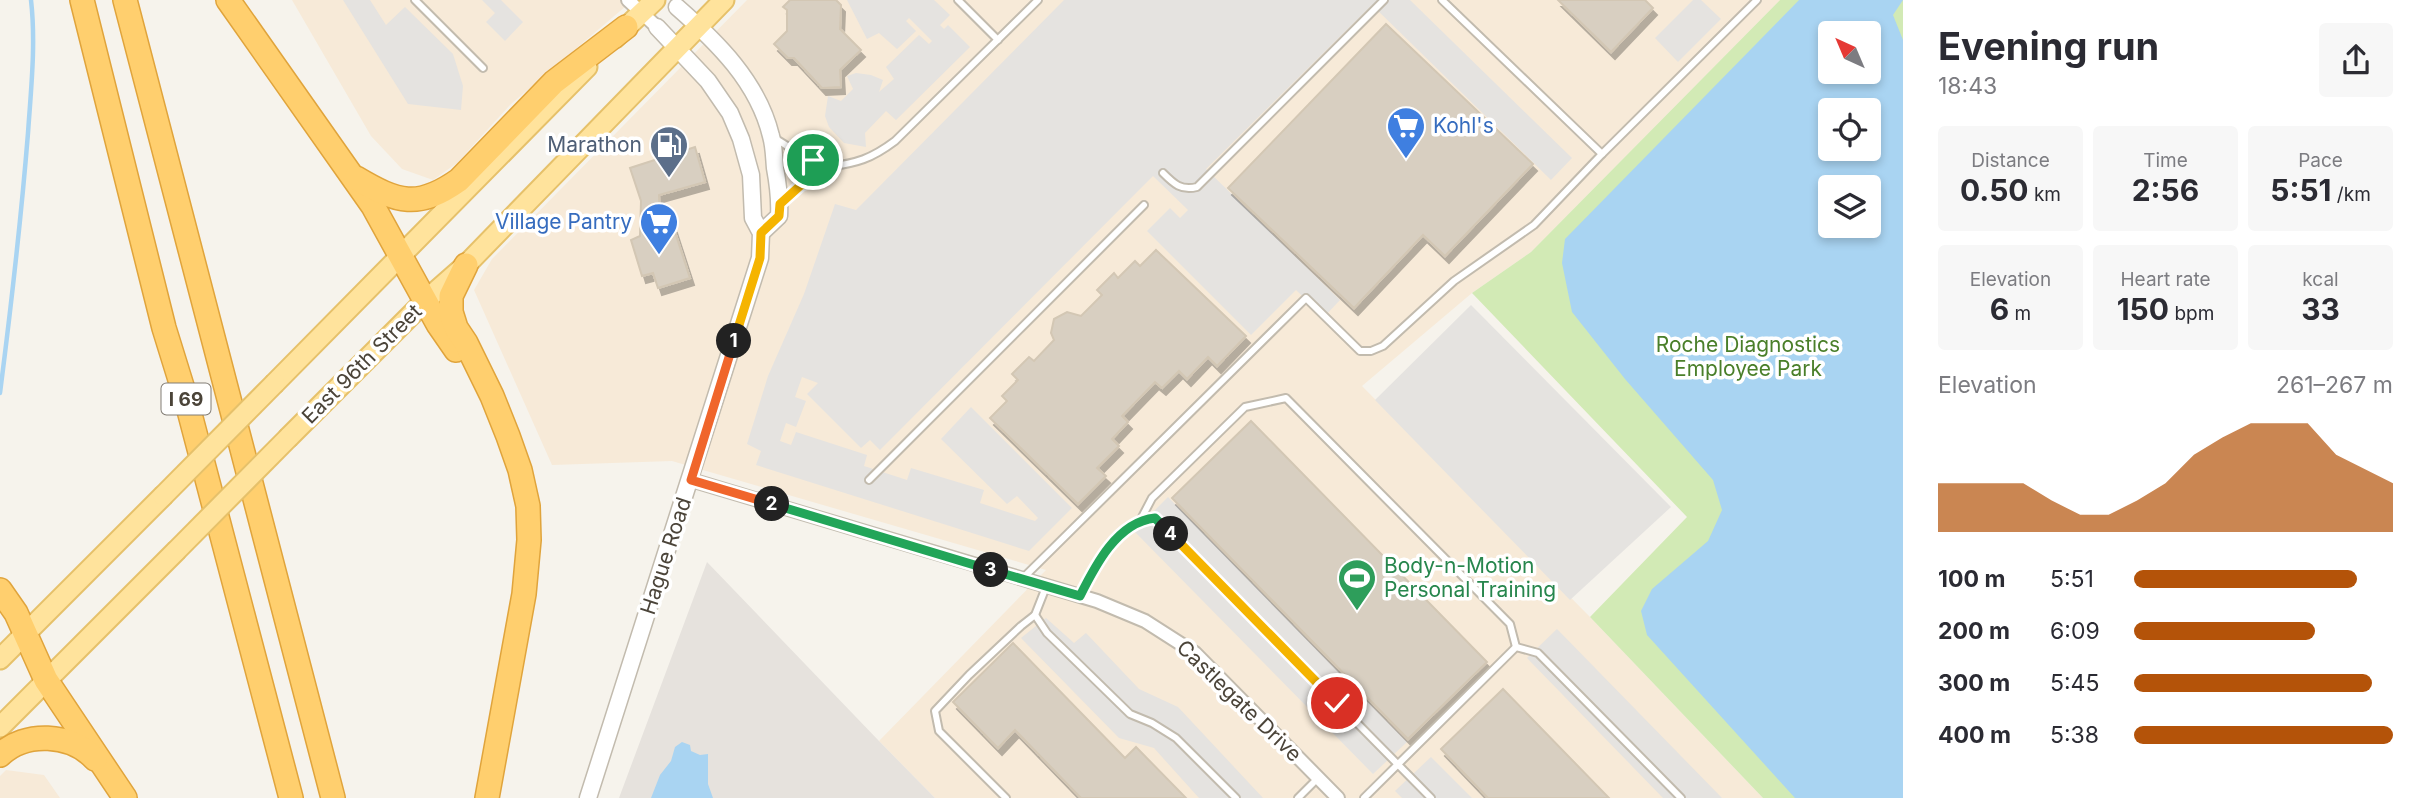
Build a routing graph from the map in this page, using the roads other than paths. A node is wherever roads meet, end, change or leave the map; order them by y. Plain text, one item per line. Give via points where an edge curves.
1 (82, 0) edge
2 (125, 0) edge
3 (229, 0) edge
4 (415, 0) edge
5 (724, 0) edge
6 (957, 0) edge
7 (1038, 0) edge
8 (1384, 0) edge
9 (1442, 0) edge
10 (1753, 1) edge
11 (674, 3) edge
12 (638, 10) edge
13 (699, 25) junction
14 (657, 27) joint
15 (998, 40) junction
16 (678, 47) junction
17 (483, 68) dead end
18 (771, 136) junction
19 (1602, 154) junction
20 (828, 167) junction
21 (1163, 173) dead end
22 (351, 175) junction
23 (780, 204) junction
24 (1144, 205) dead end
25 (761, 233) junction
26 (402, 256) junction
27 (466, 265) junction
28 (425, 301) junction
29 (477, 368) junction
30 (691, 480) junction
31 (869, 480) dead end
32 (1141, 519) junction
33 (1022, 579) junction
34 (1046, 587) junction
35 (0, 590) edge
36 (1080, 596) junction
37 (1035, 615) junction
38 (25, 633) junction
39 (1516, 647) junction
40 (0, 659) edge
41 (46, 680) junction
42 (0, 727) edge
43 (0, 755) edge
44 (1398, 765) junction
45 (107, 771) junction
46 (1318, 778) junction
47 (125, 798) edge
48 (291, 798) edge
49 (333, 798) edge
50 (487, 798) edge
51 (588, 798) edge
52 (1006, 798) edge
53 (1236, 798) edge
54 (1298, 798) edge
55 (1338, 798) edge
56 (1364, 798) edge
57 (1431, 798) edge
58 (1681, 798) edge

1 - 48 highway, I 69 via 164,328
2 - 49 highway, I 69
3 - 22 highway
4 - 17 lane
5 - 13 main road, East 96th Street
6 - 15 lane
7 - 15 lane
8 - 21 lane via 1197,187 1177,187
9 - 19 lane
10 - 19 lane
11 - 13 street
12 - 14 street
12 - 22 highway via 554,82 446,189 418,200 400,198
12 - 26 main road
13 - 16 main road, East 96th Street
13 - 18 street via 739,69
14 - 16 street, Hague Road
15 - 20 lane via 895,141 862,161
16 - 25 street, Hague Road via 730,113 751,175 753,218
16 - 27 main road, East 96th Street
18 - 20 lane
18 - 23 street
19 - 33 lane via 1534,225 1454,281 1383,346 1360,351 1306,298
20 - 23 lane via 821,177 801,185
22 - 26 highway
23 - 25 street, Hague Road via 779,216
24 - 31 lane
25 - 30 street, Hague Road via 754,281
26 - 28 highway
26 - 38 main road, bridge
27 - 28 main road, East 96th Street
27 - 29 highway via 451,296 451,312
28 - 29 highway via 457,351
28 - 41 main road, East 96th Street, bridge
29 - 50 highway via 520,470 528,506 524,594
30 - 33 street, Castlegate Drive
30 - 51 street, Hague Road
32 - 36 lane via 1095,566
32 - 39 lane via 1152,498 1245,407 1286,398 1510,624
32 - 44 lane via 1155,518
33 - 34 street, Castlegate Drive
34 - 36 street, Castlegate Drive
34 - 37 lane
35 - 38 highway
36 - 46 street, Castlegate Drive via 1132,615 1188,648
37 - 52 lane via 935,711 939,731
37 - 53 lane via 1047,633 1129,714 1176,738
38 - 40 main road
38 - 41 highway
39 - 44 lane
39 - 58 lane via 1538,653
41 - 42 main road, East 96th Street
41 - 45 highway
43 - 45 highway via 18,742 54,739 87,751
44 - 56 lane
44 - 57 lane
45 - 47 highway
46 - 54 lane
46 - 55 street, Castlegate Drive

